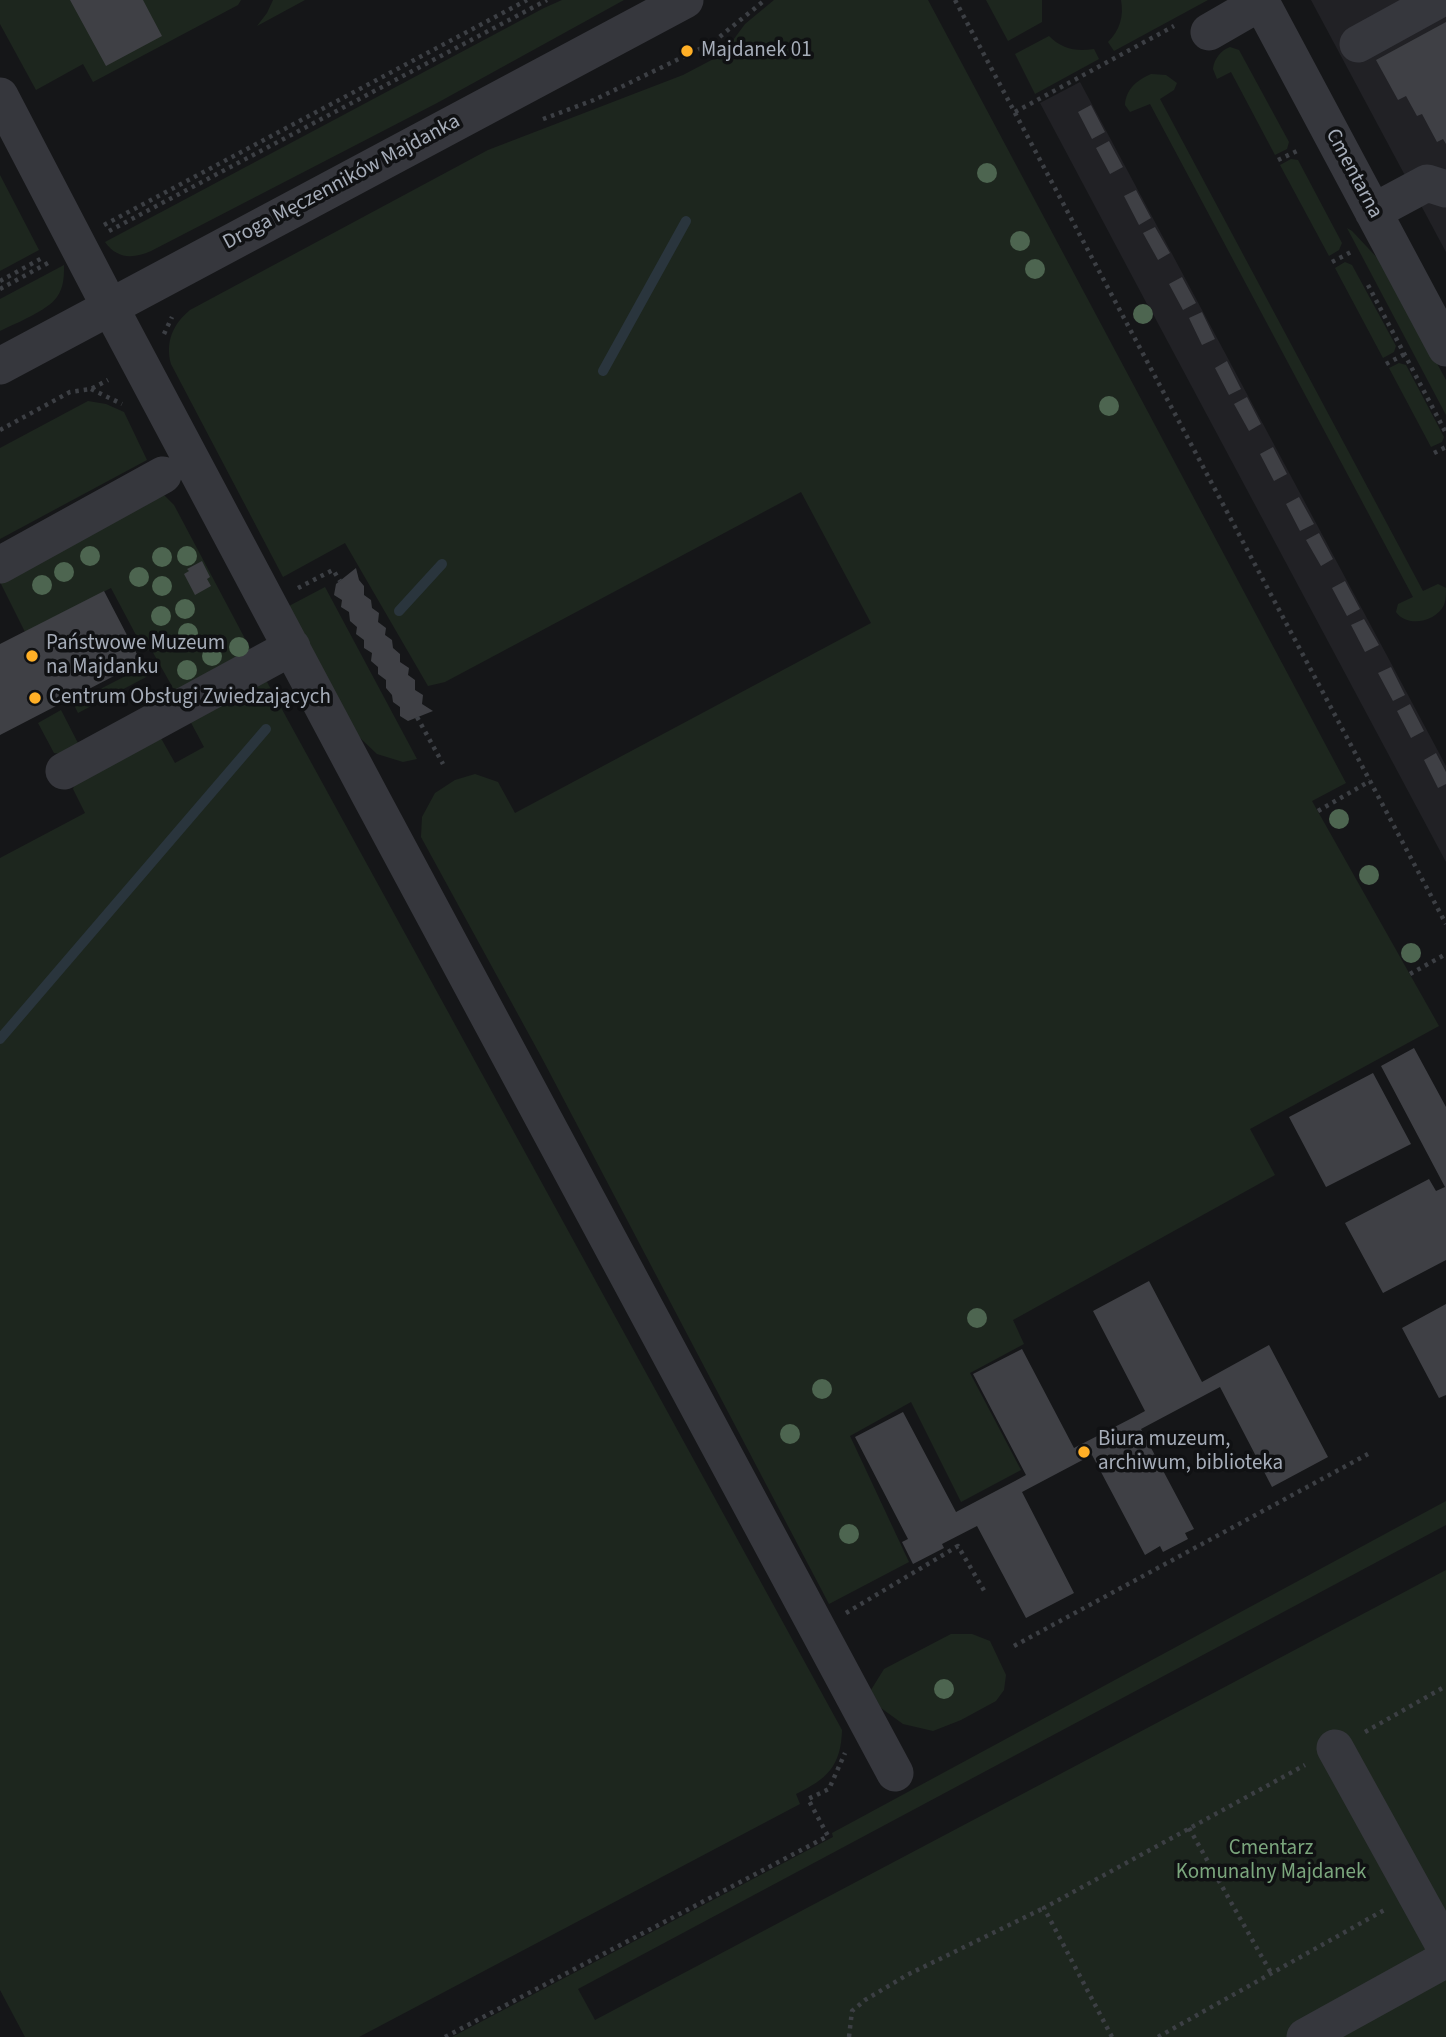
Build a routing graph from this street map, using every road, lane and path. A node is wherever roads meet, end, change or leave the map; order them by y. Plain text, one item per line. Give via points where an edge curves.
1 (527, 0) edge
2 (547, 0) edge
3 (685, 0) edge
4 (955, 0) edge
5 (1437, 0) edge
6 (1261, 1) edge
7 (1197, 26) joint
8 (1358, 44) dead end
9 (0, 96) edge
10 (1015, 112) junction
11 (1297, 150) dead end
12 (1278, 160) dead end
13 (1446, 189) edge
14 (1373, 212) junction
15 (77, 243) junction
16 (1351, 252) dead end
17 (1332, 262) dead end
18 (0, 281) edge
19 (0, 289) edge
20 (110, 307) junction
21 (1446, 348) edge
22 (1405, 354) dead end
23 (1386, 364) dead end
24 (0, 366) edge
25 (91, 389) dead end
26 (0, 430) edge
27 (1446, 447) edge
28 (1434, 453) dead end
29 (163, 475) dead end
30 (0, 565) edge
31 (292, 648) junction
32 (417, 717) dead end
33 (443, 764) dead end
34 (64, 771) dead end
35 (1370, 781) junction
36 (1318, 811) dead end
37 (1446, 924) edge
38 (1446, 954) edge
39 (1410, 974) dead end
40 (1368, 1454) dead end
41 (986, 1594) dead end
42 (818, 1629) junction
43 (1014, 1646) dead end
44 (1446, 1686) edge
45 (1335, 1748) junction
46 (846, 1752) dead end
47 (895, 1773) dead end
48 (1189, 1828) junction
49 (1416, 1892) junction
50 (1044, 1908) junction
51 (1445, 1961) edge
52 (1271, 1973) junction
53 (445, 2037) edge
54 (849, 2037) edge
55 (1112, 2037) edge
56 (1158, 2037) edge
57 (1305, 2037) edge

1 - 15 path
2 - 15 path
3 - 20 street, Droga Męczenników Majdanka
4 - 10 path
5 - 8 street
6 - 7 street
6 - 14 street, Cmentarna
7 - 10 path
9 - 15 street
10 - 35 path
11 - 12 path
13 - 14 street via 1427,183
14 - 21 street, Cmentarna
15 - 18 path
15 - 19 path
15 - 20 street
16 - 17 path
20 - 24 street, Droga Męczenników Majdanka
20 - 31 street
22 - 23 path
25 - 26 path via 70,393
27 - 28 path
29 - 30 street
31 - 34 street
31 - 42 street
32 - 33 path
35 - 36 path
35 - 37 path
38 - 39 path
40 - 43 path
41 - 42 path via 958,1546
42 - 47 street
44 - 45 path
45 - 48 path
45 - 49 street
46 - 53 path via 829,1789 808,1799 828,1836
48 - 50 path
48 - 52 path
49 - 51 street
49 - 52 path
50 - 54 path via 865,2000 852,2011
50 - 55 path
51 - 57 street
52 - 56 path

